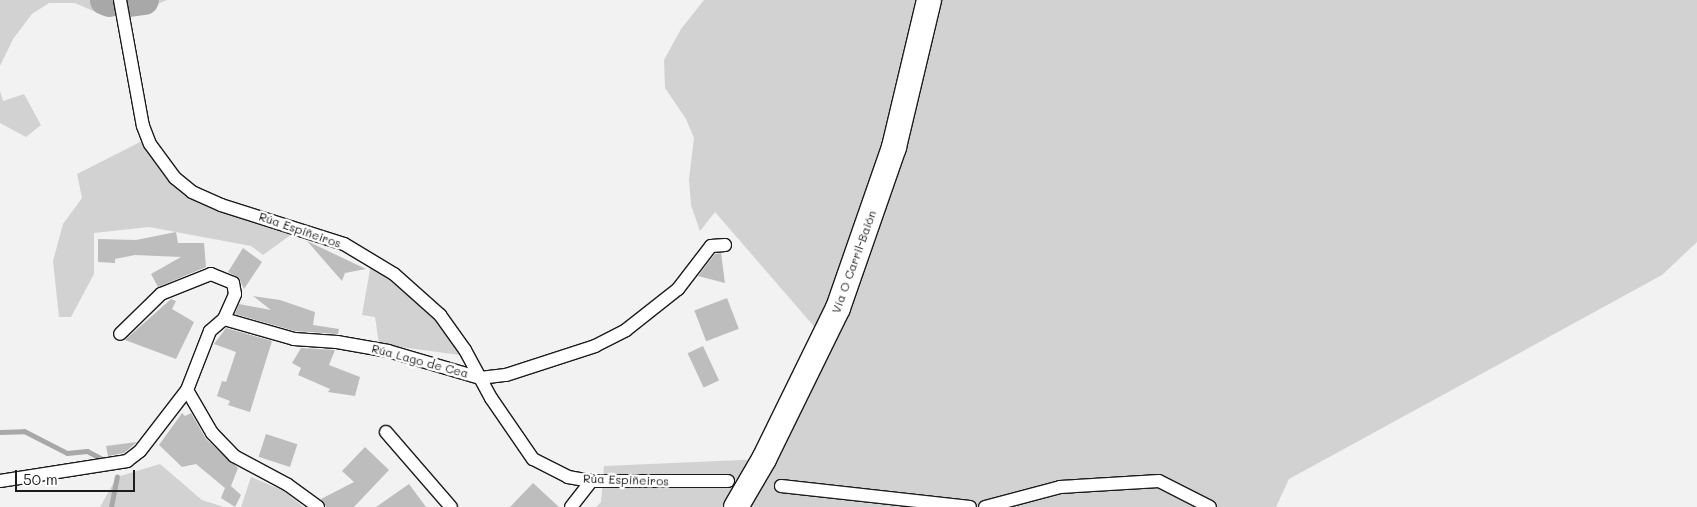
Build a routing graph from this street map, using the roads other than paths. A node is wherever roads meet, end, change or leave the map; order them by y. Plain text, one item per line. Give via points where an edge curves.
1 (120, 0) edge
2 (929, 0) edge
3 (725, 245) dead end
4 (224, 319) junction
5 (120, 334) dead end
6 (480, 378) junction
7 (187, 390) junction
8 (386, 432) dead end
9 (0, 481) edge
10 (591, 481) junction
11 (728, 481) tunnel mouth
12 (781, 486) tunnel mouth
13 (318, 507) edge
14 (451, 507) edge
15 (571, 507) edge
16 (736, 507) edge
17 (970, 507) edge
18 (985, 507) edge
19 (1210, 507) edge

1 - 6 street, Rúa Espiñeiros via 143,126 150,144 175,178 192,192 221,205 344,244 394,274 440,315
2 - 16 highway, Vía O Carril-Baión via 894,147 838,308 764,459
3 - 6 street, Rúa Lago de Cea via 710,246 678,289 626,330 595,346 544,365
4 - 5 street via 235,294 233,283 211,274 161,294
4 - 6 street, Rúa Lago de Cea via 294,339 388,351
4 - 7 street via 210,331
6 - 10 street, Rúa Espiñeiros via 533,459 568,477
7 - 9 street via 140,451 127,460
7 - 13 street via 212,433 234,456 288,485
8 - 14 street
10 - 11 street, Rúa Espiñeiros
10 - 15 street
12 - 17 street
18 - 19 street via 1060,487 1159,481

